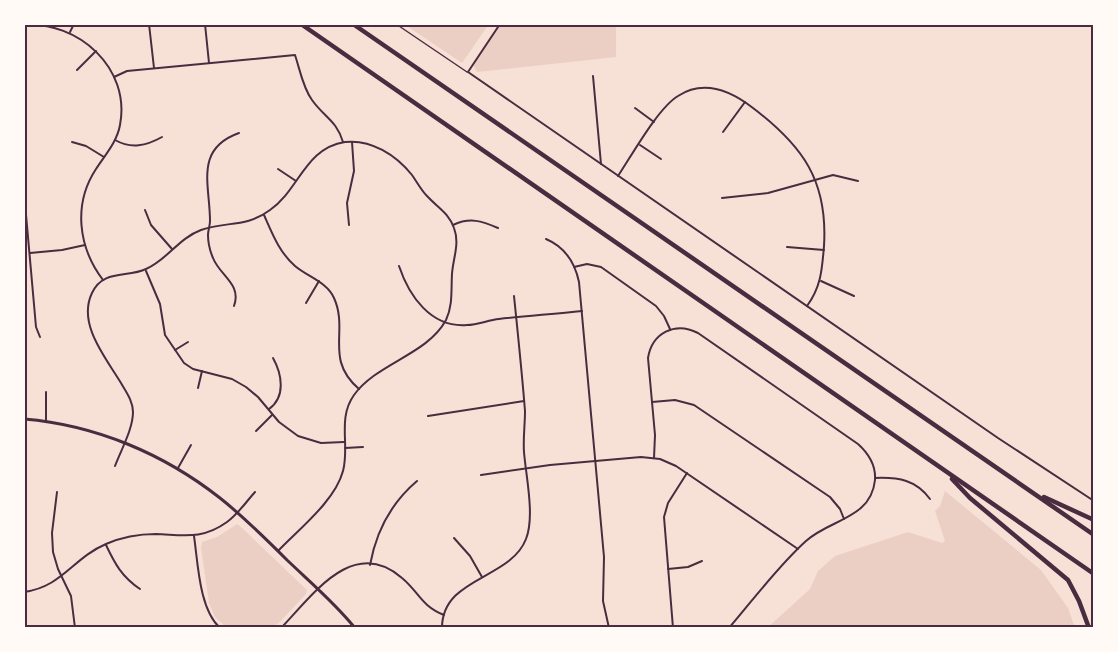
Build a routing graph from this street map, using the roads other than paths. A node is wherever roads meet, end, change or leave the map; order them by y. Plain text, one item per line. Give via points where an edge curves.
1 (74, 24) edge
2 (149, 24) edge
3 (205, 24) edge
4 (301, 24) edge
5 (353, 24) edge
6 (396, 24) edge
7 (500, 24) edge
8 (24, 25) edge
9 (70, 32) junction
10 (96, 51) junction
11 (209, 63) junction
12 (154, 68) junction
13 (77, 70) dead end
14 (468, 72) junction
15 (593, 76) dead end
16 (114, 78) junction
17 (745, 102) junction
18 (635, 108) dead end
19 (654, 122) junction
20 (723, 132) dead end
21 (239, 133) dead end
22 (162, 137) dead end
23 (115, 140) junction
24 (72, 142) dead end
25 (343, 142) junction
26 (352, 142) junction
27 (640, 145) junction
28 (104, 157) junction
29 (661, 159) dead end
30 (602, 165) junction
31 (278, 170) dead end
32 (618, 176) junction
33 (814, 180) junction
34 (296, 181) junction
35 (858, 181) dead end
36 (24, 192) edge
37 (722, 198) dead end
38 (145, 210) dead end
39 (264, 215) junction
40 (349, 225) dead end
41 (453, 225) junction
42 (209, 228) junction
43 (498, 228) dead end
44 (546, 239) dead end
45 (84, 245) junction
46 (787, 247) dead end
47 (172, 249) junction
48 (824, 250) junction
49 (30, 253) junction
50 (399, 266) dead end
51 (574, 267) junction
52 (146, 270) junction
53 (103, 280) junction
54 (821, 281) junction
55 (319, 282) junction
56 (854, 296) dead end
57 (514, 297) dead end
58 (306, 303) dead end
59 (234, 306) dead end
60 (807, 306) junction
61 (582, 311) junction
62 (516, 318) junction
63 (444, 322) junction
64 (670, 329) junction
65 (40, 337) dead end
66 (188, 342) dead end
67 (175, 350) junction
68 (273, 358) dead end
69 (202, 371) junction
70 (198, 388) dead end
71 (358, 389) junction
72 (46, 392) dead end
73 (524, 401) junction
74 (652, 402) junction
75 (269, 409) junction
76 (272, 415) junction
77 (428, 416) dead end
78 (24, 419) edge
79 (46, 421) junction
80 (256, 431) dead end
81 (123, 442) junction
82 (344, 442) junction
83 (191, 445) dead end
84 (363, 447) dead end
85 (345, 448) junction
86 (654, 458) junction
87 (595, 461) junction
88 (115, 466) dead end
89 (178, 468) junction
90 (526, 469) junction
91 (687, 473) junction
92 (946, 473) junction
93 (480, 475) dead end
94 (875, 478) junction
95 (417, 481) dead end
96 (1031, 490) junction
97 (57, 492) dead end
98 (255, 492) dead end
99 (930, 499) dead end
100 (1094, 501) edge
101 (237, 512) junction
102 (844, 519) junction
103 (1094, 520) edge
104 (1094, 535) edge
105 (194, 536) junction
106 (454, 538) dead end
107 (106, 544) junction
108 (798, 549) junction
109 (278, 551) junction
110 (702, 561) dead end
111 (370, 565) junction
112 (668, 569) junction
113 (1094, 574) edge
114 (62, 577) junction
115 (482, 578) junction
116 (140, 589) dead end
117 (318, 589) junction
118 (24, 592) edge
119 (444, 615) junction
120 (75, 628) edge
121 (220, 628) edge
122 (281, 628) edge
123 (355, 628) edge
124 (442, 628) edge
125 (609, 628) edge
126 (673, 628) edge
127 (729, 628) edge
128 (1089, 628) edge

1 - 9 street
2 - 12 street
3 - 11 street
4 - 92 highway
5 - 96 highway
6 - 14 lane
7 - 14 street
8 - 9 street via 45,25
9 - 10 street
10 - 13 street
10 - 16 street
11 - 12 street
11 - 25 street via 295,55 305,87 314,103 334,122
12 - 16 street via 123,72
14 - 30 street
15 - 30 street
16 - 23 street via 121,110
17 - 19 street via 722,90 695,89 678,96
17 - 20 street
17 - 33 street via 790,139
18 - 19 street
19 - 27 street
21 - 42 street via 223,141 209,161
22 - 23 street via 139,146
23 - 28 street
24 - 28 street
25 - 26 street
25 - 34 street via 315,156
26 - 40 street via 354,171 347,203
26 - 41 street via 373,146 398,161
27 - 29 street
27 - 32 street
28 - 45 street via 83,198
30 - 32 street
31 - 34 street
32 - 60 street
33 - 35 street via 833,175
33 - 37 street via 768,194
33 - 48 street via 824,215
34 - 39 street
36 - 49 street
38 - 47 street via 151,225
39 - 42 street via 240,224
39 - 55 street via 283,253
41 - 43 street via 478,220
41 - 63 street via 456,249 451,303
42 - 47 street
42 - 59 street via 212,256 235,289
44 - 51 street via 563,249
45 - 49 street
45 - 53 street
46 - 48 street
47 - 52 street
48 - 54 street
49 - 65 street
50 - 63 street via 417,302
51 - 61 street
51 - 64 street via 601,267 656,306
52 - 53 street
52 - 67 street via 160,304 164,331
53 - 81 street via 89,300 90,326 131,401 132,420
54 - 56 street
54 - 60 street
55 - 58 street
55 - 71 street via 334,298 340,362
57 - 62 street
60 - 100 street
61 - 62 street
61 - 87 street
62 - 63 street via 464,326
62 - 73 street
63 - 71 street via 430,338
64 - 74 street via 657,338 650,351
64 - 94 street via 698,333 858,444 871,461
66 - 67 street
67 - 69 street via 187,365
68 - 75 street via 280,374 281,392
69 - 70 street
69 - 75 street via 240,382
71 - 82 street via 344,417
72 - 79 street
73 - 77 street
73 - 90 street
74 - 86 street
74 - 102 street via 675,400 694,405 830,497
75 - 76 street
76 - 80 street
76 - 82 street via 306,439
78 - 79 street
79 - 81 street
81 - 88 street
81 - 89 street
82 - 85 street
83 - 89 street
84 - 85 street
85 - 109 street via 343,470 334,491
86 - 87 street
86 - 91 street
87 - 90 street
87 - 125 street via 604,557 603,601
89 - 101 street
90 - 93 street
90 - 115 street via 528,536 514,557
91 - 108 street
91 - 112 street via 666,510
92 - 113 highway
92 - 128 highway via 1068,580
94 - 99 street via 906,480 921,488
94 - 102 street via 872,495 863,507
95 - 111 street via 386,519
96 - 103 highway
96 - 104 highway
97 - 114 street via 52,543
98 - 101 street
101 - 105 street via 215,529
101 - 109 street
102 - 108 street via 823,529
105 - 107 street via 144,535
105 - 121 street via 205,603
106 - 115 street
107 - 114 street via 83,557
107 - 116 street via 116,566
108 - 127 street
109 - 117 street
110 - 112 street
111 - 117 street via 339,571
111 - 119 street via 397,574 425,605
112 - 126 street
114 - 118 street via 40,589
114 - 120 street via 71,596
115 - 119 street via 453,597
117 - 122 street
117 - 123 street
119 - 124 street

